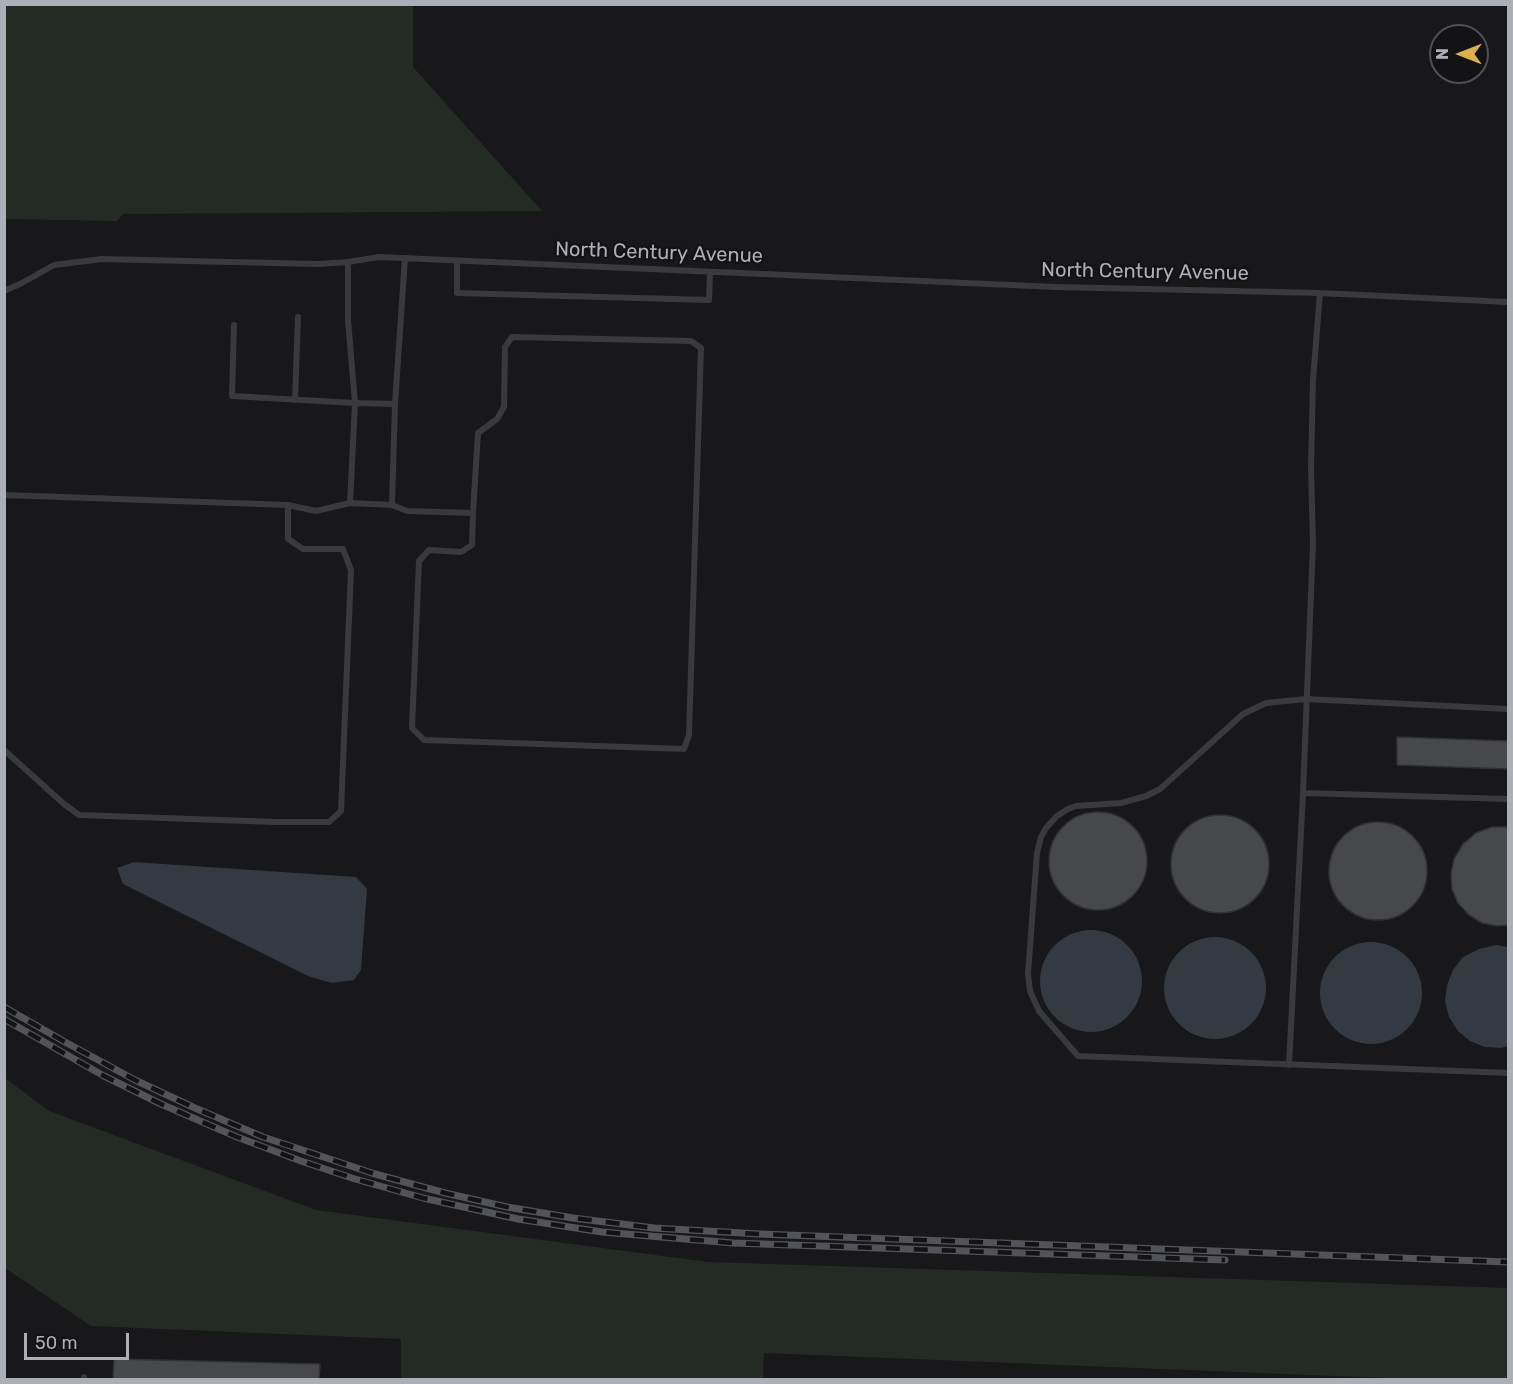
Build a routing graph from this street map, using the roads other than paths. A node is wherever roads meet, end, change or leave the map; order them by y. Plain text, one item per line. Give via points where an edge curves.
1 (405, 258) junction
2 (457, 261) junction
3 (348, 262) junction
4 (710, 272) junction
5 (4, 291) edge
6 (1320, 293) junction
7 (1509, 302) edge
8 (298, 317) dead end
9 (234, 325) dead end
10 (295, 400) junction
11 (355, 403) junction
12 (395, 404) junction
13 (4, 495) edge
14 (350, 503) junction
15 (288, 505) junction
16 (392, 505) junction
17 (473, 513) junction
18 (1306, 699) junction
19 (1509, 709) edge
20 (4, 750) edge
21 (1303, 793) junction
22 (1509, 799) edge
23 (1289, 1065) junction
24 (1509, 1073) edge

1 - 2 lane, North Century Avenue
1 - 3 lane, North Century Avenue
1 - 12 lane
2 - 4 lane, North Century Avenue
2 - 4 lane via 457,293 709,300
3 - 5 lane, North Century Avenue via 102,259 54,265
3 - 11 lane
4 - 6 lane, North Century Avenue via 1056,287
6 - 7 lane, North Century Avenue
6 - 18 lane via 1313,380 1313,544
8 - 10 lane
9 - 10 lane via 232,396
10 - 11 lane
11 - 12 lane
11 - 14 lane
12 - 16 lane
13 - 15 lane
14 - 15 lane via 316,511
14 - 16 lane
15 - 20 lane via 288,539 303,549 343,549 351,570 341,811 329,822 79,814
16 - 17 lane via 407,511
17 - 17 lane via 472,545 461,552 429,550 419,561 412,728 424,740 684,749 689,735 701,348 691,341 512,337 505,347 504,407 497,419 478,433
18 - 19 lane
18 - 21 lane
18 - 23 lane via 1266,704 1244,714 1160,789 1146,796 1121,803 1076,806 1057,816 1041,837 1037,853 1028,975 1030,992 1039,1011 1078,1056
21 - 22 lane
21 - 23 lane
23 - 24 lane

